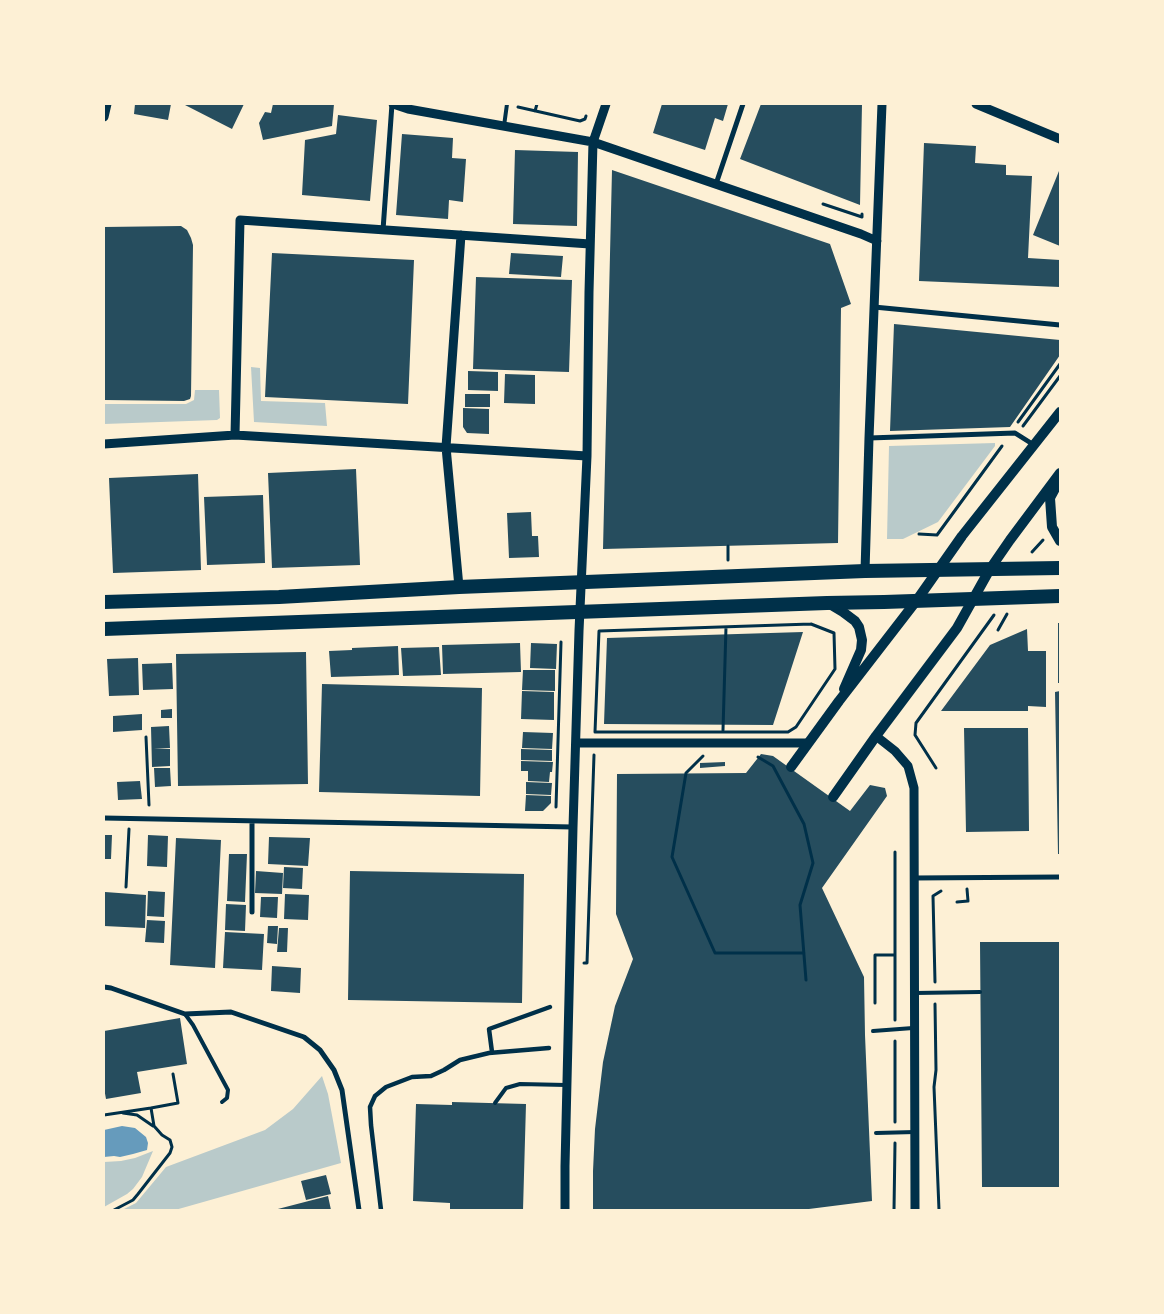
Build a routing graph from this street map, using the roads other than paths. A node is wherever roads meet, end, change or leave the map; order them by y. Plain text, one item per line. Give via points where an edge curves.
1 (107, 104) edge
2 (392, 104) edge
3 (507, 104) edge
4 (606, 104) edge
5 (742, 104) edge
6 (882, 104) edge
7 (976, 104) edge
8 (104, 117) edge
9 (504, 126) junction
10 (1060, 139) edge
11 (594, 142) junction
12 (716, 184) junction
13 (383, 230) junction
14 (461, 235) junction
15 (877, 241) junction
16 (590, 244) junction
17 (874, 307) junction
18 (1060, 325) edge
19 (1060, 412) edge
20 (235, 435) junction
21 (869, 438) junction
22 (104, 444) edge
23 (1034, 445) junction
24 (446, 447) junction
25 (587, 456) junction
26 (1060, 472) edge
27 (1060, 480) edge
28 (1060, 541) edge
29 (1060, 568) edge
30 (939, 569) junction
31 (990, 569) junction
32 (865, 571) junction
33 (582, 582) junction
34 (459, 587) junction
35 (1060, 596) edge
36 (974, 598) junction
37 (918, 600) junction
38 (104, 602) edge
39 (827, 603) junction
40 (580, 611) junction
41 (104, 629) edge
42 (839, 701) junction
43 (876, 736) junction
44 (576, 743) junction
45 (808, 743) junction
46 (790, 767) dead end
47 (833, 797) dead end
48 (104, 818) edge
49 (252, 821) junction
50 (573, 827) junction
51 (1060, 877) edge
52 (914, 878) junction
53 (252, 912) dead end
54 (104, 987) edge
55 (980, 992) dead end
56 (915, 993) junction
57 (550, 1007) dead end
58 (185, 1014) junction
59 (915, 1028) junction
60 (873, 1031) dead end
61 (549, 1048) dead end
62 (492, 1052) junction
63 (566, 1085) junction
64 (222, 1102) dead end
65 (495, 1103) dead end
66 (915, 1132) junction
67 (876, 1133) dead end
68 (359, 1210) edge
69 (382, 1210) edge
70 (565, 1210) edge
71 (915, 1210) edge

1 - 8 street
2 - 9 street
2 - 13 street
3 - 9 lane
4 - 11 street
5 - 12 street
6 - 15 street
7 - 10 street
9 - 11 street
11 - 12 street
11 - 16 street
12 - 15 street
13 - 14 street
13 - 20 street via 240,220
14 - 16 street
14 - 24 street
15 - 17 street
16 - 25 street
17 - 18 street
17 - 21 street
19 - 23 main road
20 - 22 street
20 - 24 street
21 - 23 street via 1015,433
21 - 32 street
23 - 30 main road
24 - 25 street
24 - 34 street
25 - 33 street
26 - 31 main road
27 - 28 main road via 1050,498 1052,526
29 - 31 highway
30 - 31 highway
30 - 32 highway
30 - 37 main road
31 - 36 main road
32 - 33 highway
33 - 34 highway
33 - 40 street
34 - 38 highway
35 - 36 highway
36 - 37 highway
36 - 43 main road via 957,628
37 - 39 highway
37 - 42 main road
39 - 40 highway
39 - 42 main road via 855,621 862,640
40 - 41 highway
40 - 44 street
42 - 45 main road
43 - 47 main road
43 - 52 street via 908,766 914,788
44 - 45 street
44 - 50 street
45 - 46 main road
48 - 49 street
49 - 50 street
49 - 53 street
50 - 63 street
51 - 52 street
52 - 56 street
54 - 58 street
55 - 56 lane
56 - 59 street
57 - 62 street via 489,1029
58 - 64 lane via 228,1090 227,1098
58 - 68 street via 231,1012 304,1037 320,1050 334,1070 342,1090
59 - 60 lane
59 - 66 street
61 - 62 street
62 - 69 street via 460,1060 431,1076 412,1077 386,1086 374,1096 370,1108 371,1125
63 - 65 lane via 520,1084 506,1088
63 - 70 street
66 - 67 lane
66 - 71 street

